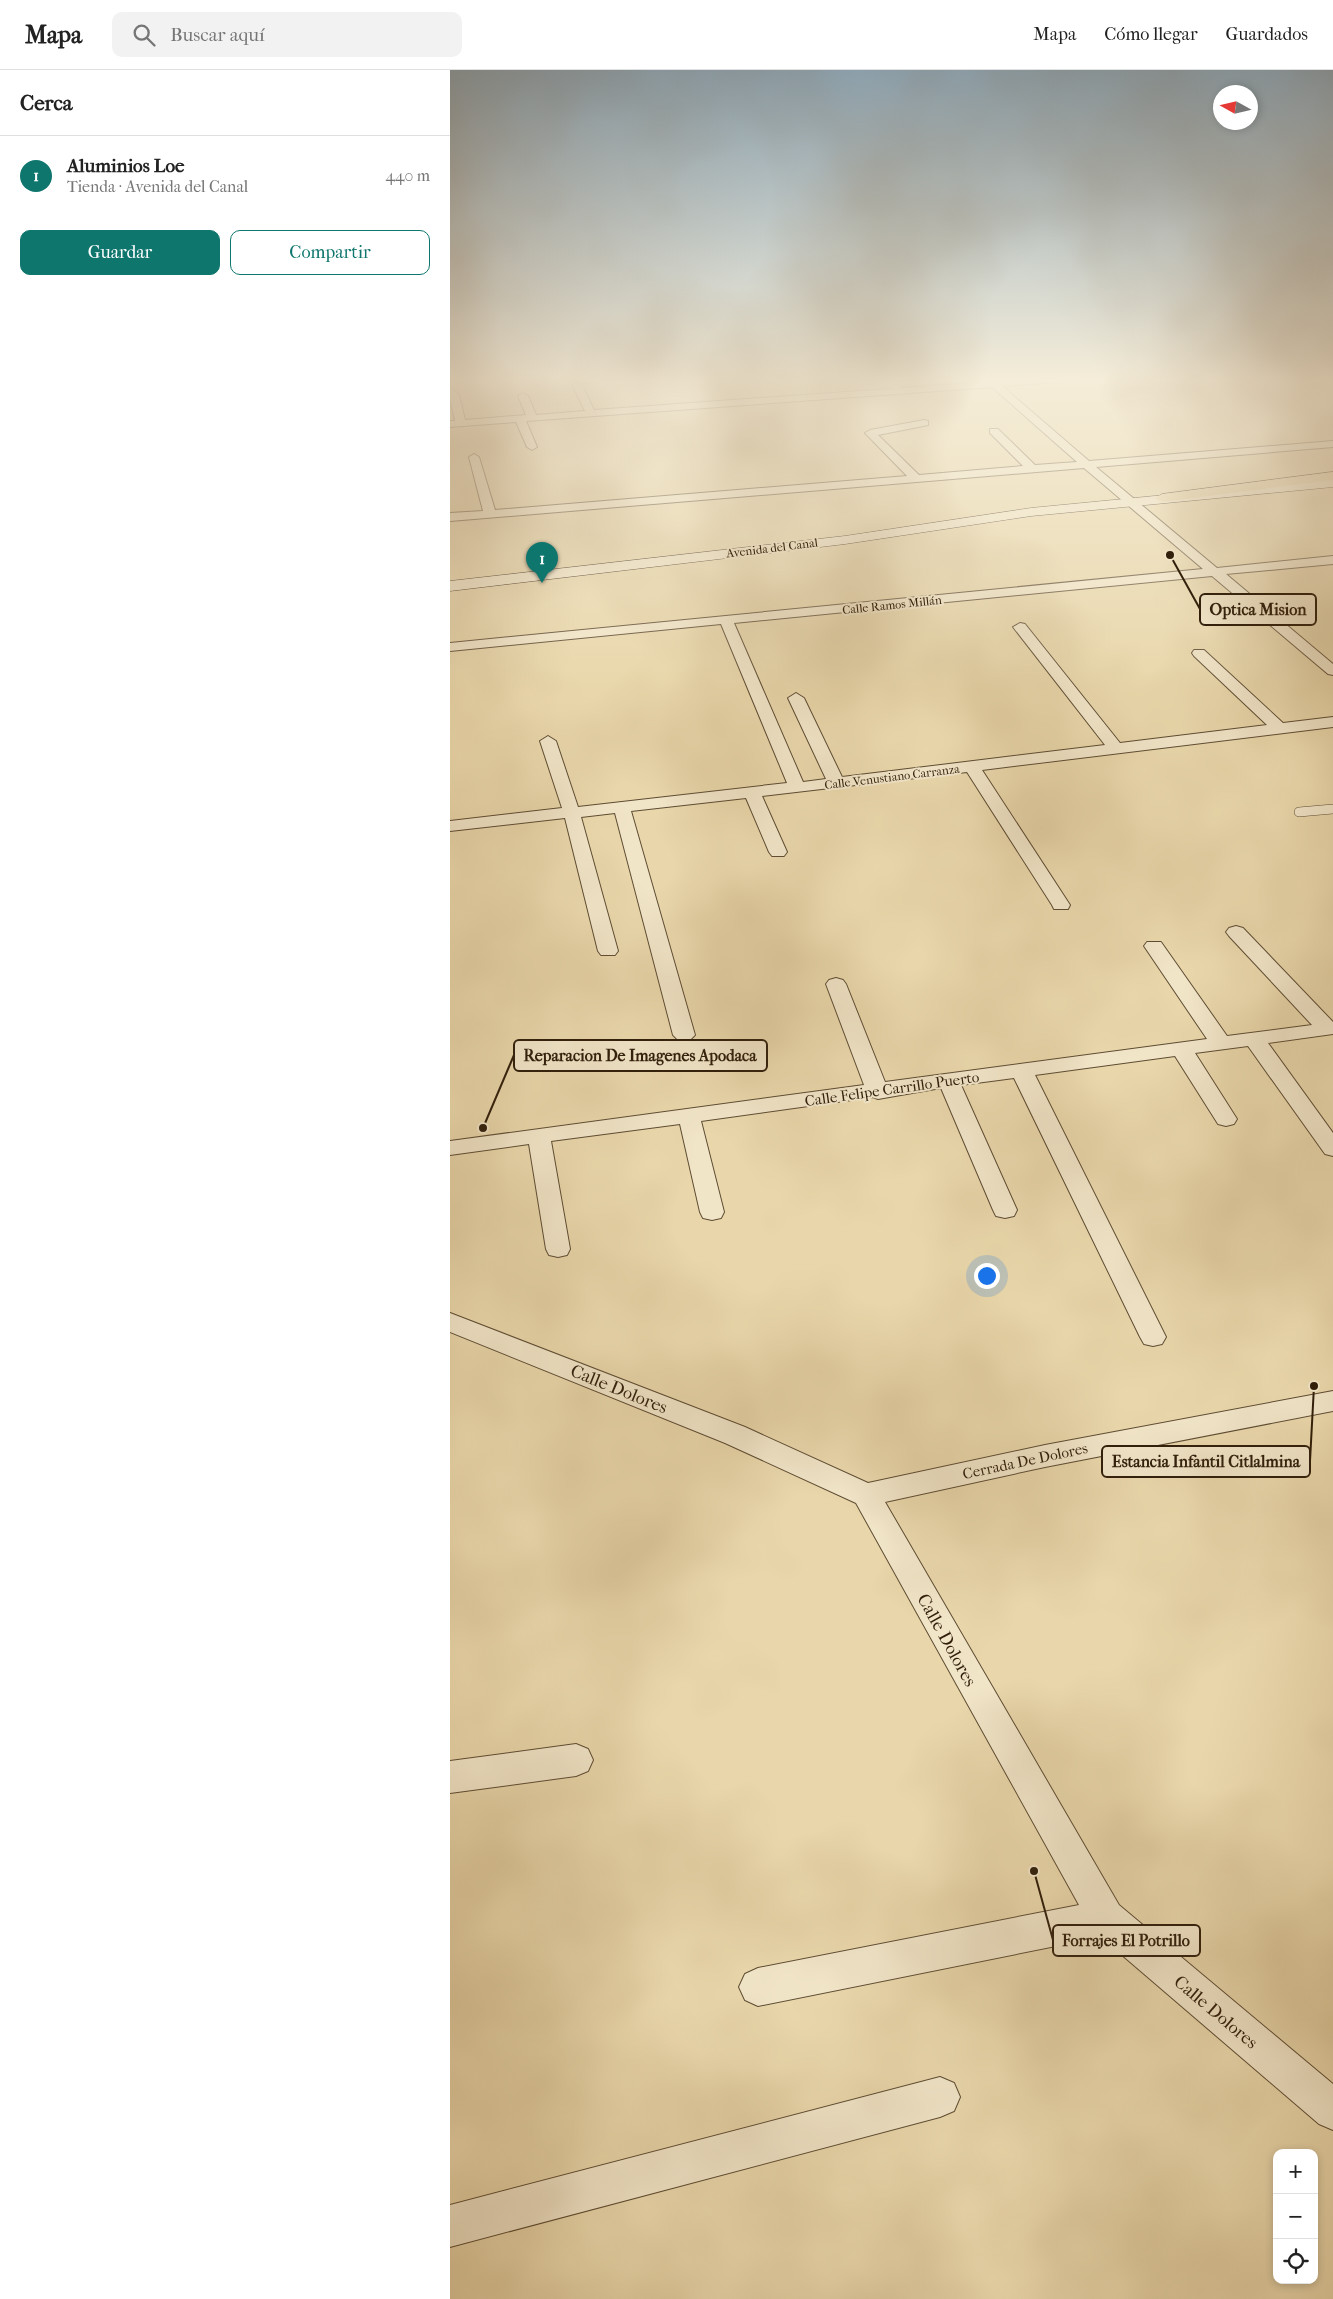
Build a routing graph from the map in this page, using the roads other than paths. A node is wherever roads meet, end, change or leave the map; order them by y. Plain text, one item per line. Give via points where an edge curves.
1 (481, 482) edge
2 (868, 482) edge
3 (1108, 482) edge
4 (1328, 485) edge
5 (1132, 501) junction
6 (1145, 512) junction
7 (490, 514) junction
8 (450, 517) edge
9 (910, 531) junction
10 (1333, 560) edge
11 (1214, 571) junction
12 (450, 586) edge
13 (726, 621) junction
14 (1020, 628) dead end
15 (450, 647) edge
16 (1199, 653) dead end
17 (1333, 670) edge
18 (796, 698) dead end
19 (1333, 722) edge
20 (1280, 729) junction
21 (548, 741) dead end
22 (1116, 749) junction
23 (972, 767) junction
24 (836, 784) junction
25 (797, 788) junction
26 (752, 793) junction
27 (622, 808) junction
28 (1333, 809) edge
29 (1299, 812) dead end
30 (572, 814) junction
31 (450, 826) edge
32 (778, 852) dead end
33 (1061, 905) dead end
34 (1236, 932) dead end
35 (1154, 946) dead end
36 (608, 952) dead end
37 (836, 984) dead end
38 (1330, 1029) edge
39 (684, 1035) dead end
40 (1253, 1038) junction
41 (1221, 1043) junction
42 (1182, 1050) junction
43 (1022, 1071) junction
44 (949, 1082) junction
45 (878, 1092) junction
46 (690, 1116) junction
47 (1226, 1118) dead end
48 (539, 1136) junction
49 (450, 1148) edge
50 (1333, 1149) edge
51 (1005, 1210) dead end
52 (712, 1212) dead end
53 (558, 1249) dead end
54 (450, 1322) edge
55 (1153, 1338) dead end
56 (1333, 1402) edge
57 (866, 1495) junction
58 (576, 1760) dead end
59 (450, 1777) edge
60 (1106, 1918) junction
61 (758, 1987) dead end
62 (940, 2097) dead end
63 (1333, 2110) edge
64 (450, 2226) edge

1 - 7 street
2 - 7 street
3 - 5 street
4 - 5 main road, Avenida del Canal
4 - 6 main road via 1176,510
5 - 6 street
5 - 9 main road, Avenida del Canal via 1022,513
6 - 9 main road
6 - 11 street
7 - 8 street
9 - 12 main road, Avenida del Canal
10 - 11 street, Calle Ramos Millán
11 - 13 street, Calle Ramos Millán
11 - 17 street
13 - 15 street, Calle Ramos Millán
13 - 25 street
14 - 22 street
16 - 20 street
18 - 24 street
19 - 20 street, Calle Venustiano Carranza
20 - 22 street, Calle Venustiano Carranza
21 - 30 street
22 - 23 street, Calle Venustiano Carranza
23 - 24 street, Calle Venustiano Carranza
23 - 33 street
24 - 25 street, Calle Venustiano Carranza
25 - 26 street, Calle Venustiano Carranza
26 - 27 street, Calle Venustiano Carranza
26 - 32 street
27 - 30 street, Calle Venustiano Carranza
27 - 39 street
28 - 29 lane
30 - 31 street, Calle Venustiano Carranza
30 - 36 street
34 - 38 street
35 - 41 street
37 - 45 street
38 - 40 street, Calle Felipe Carrillo Puerto
40 - 41 street, Calle Felipe Carrillo Puerto
40 - 50 street
41 - 42 street, Calle Felipe Carrillo Puerto
42 - 43 street, Calle Felipe Carrillo Puerto
42 - 47 street
43 - 44 street, Calle Felipe Carrillo Puerto
43 - 55 street
44 - 45 street, Calle Felipe Carrillo Puerto
44 - 51 street
45 - 46 street, Calle Felipe Carrillo Puerto
46 - 48 street, Calle Felipe Carrillo Puerto
46 - 52 street
48 - 49 street, Calle Felipe Carrillo Puerto
48 - 53 street
54 - 57 street, Calle Dolores via 735,1435
56 - 57 street, Cerrada De Dolores via 1045,1456
57 - 60 street, Calle Dolores
58 - 59 street
60 - 61 street
60 - 63 street, Calle Dolores
62 - 64 street

